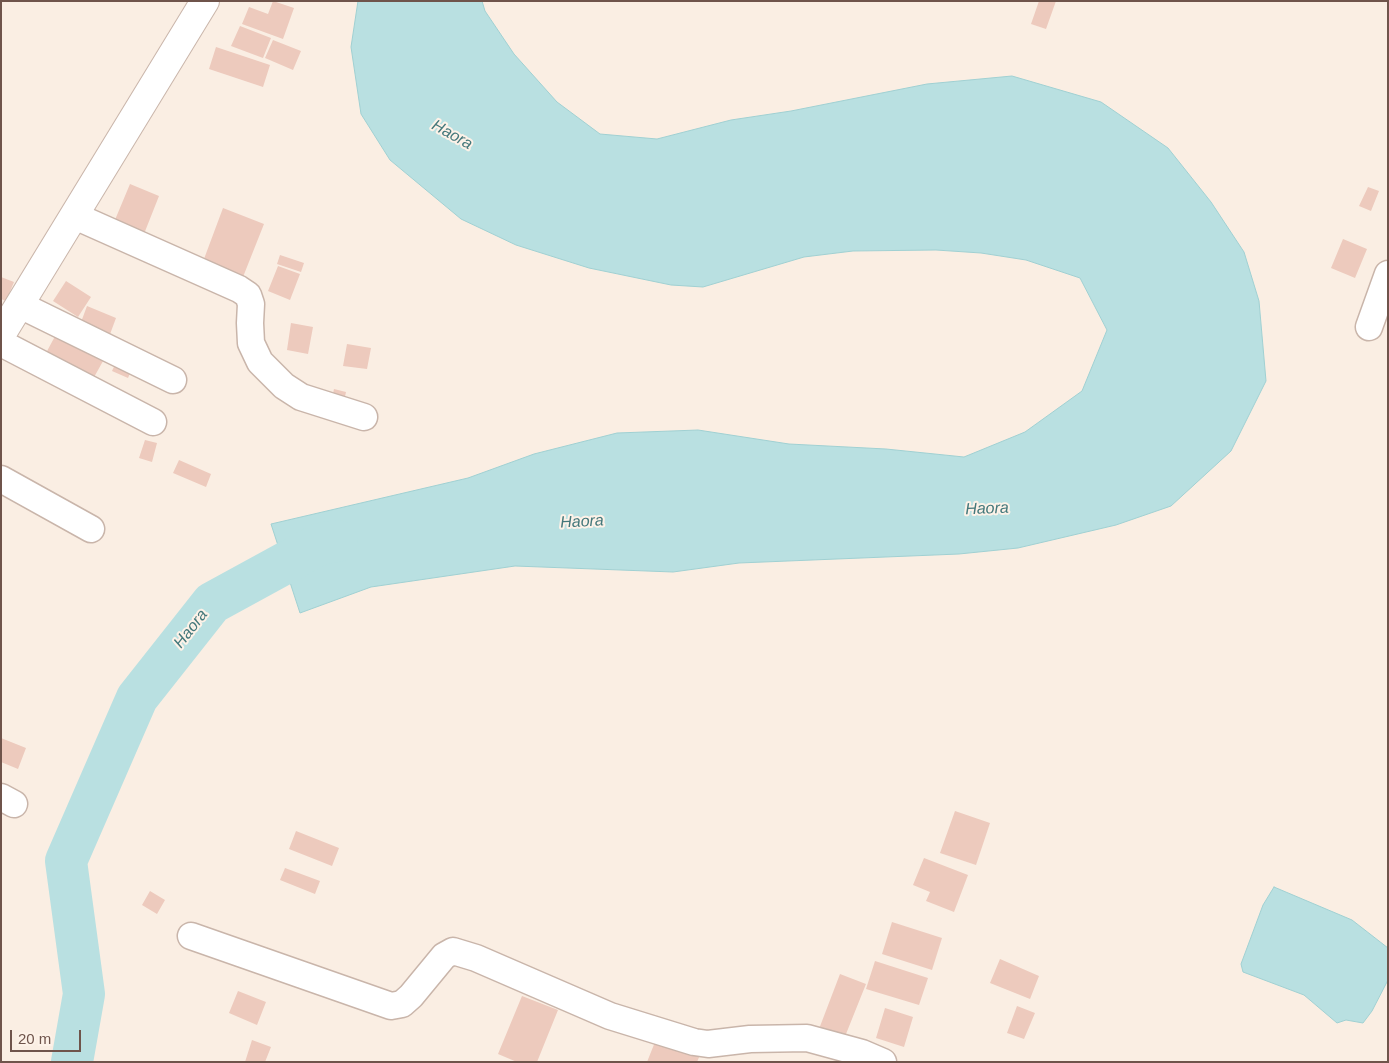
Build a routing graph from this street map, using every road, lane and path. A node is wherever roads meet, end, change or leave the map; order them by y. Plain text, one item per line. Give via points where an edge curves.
1 (205, 1) edge
2 (75, 216) junction
3 (1388, 274) edge
4 (9, 316) edge
5 (1369, 327) dead end
6 (1, 343) edge
7 (173, 380) dead end
8 (364, 417) dead end
9 (153, 422) dead end
10 (1, 480) edge
11 (91, 529) dead end
12 (190, 936) dead end
13 (883, 1062) edge

1 - 2 street
2 - 4 street
2 - 8 street via 248,295 251,343 260,362 284,386 301,397
3 - 5 street
4 - 7 street
6 - 9 street
10 - 11 street
12 - 13 street via 391,1006 402,1004 411,996 444,956 452,951 476,958 610,1016 694,1042 807,1038

